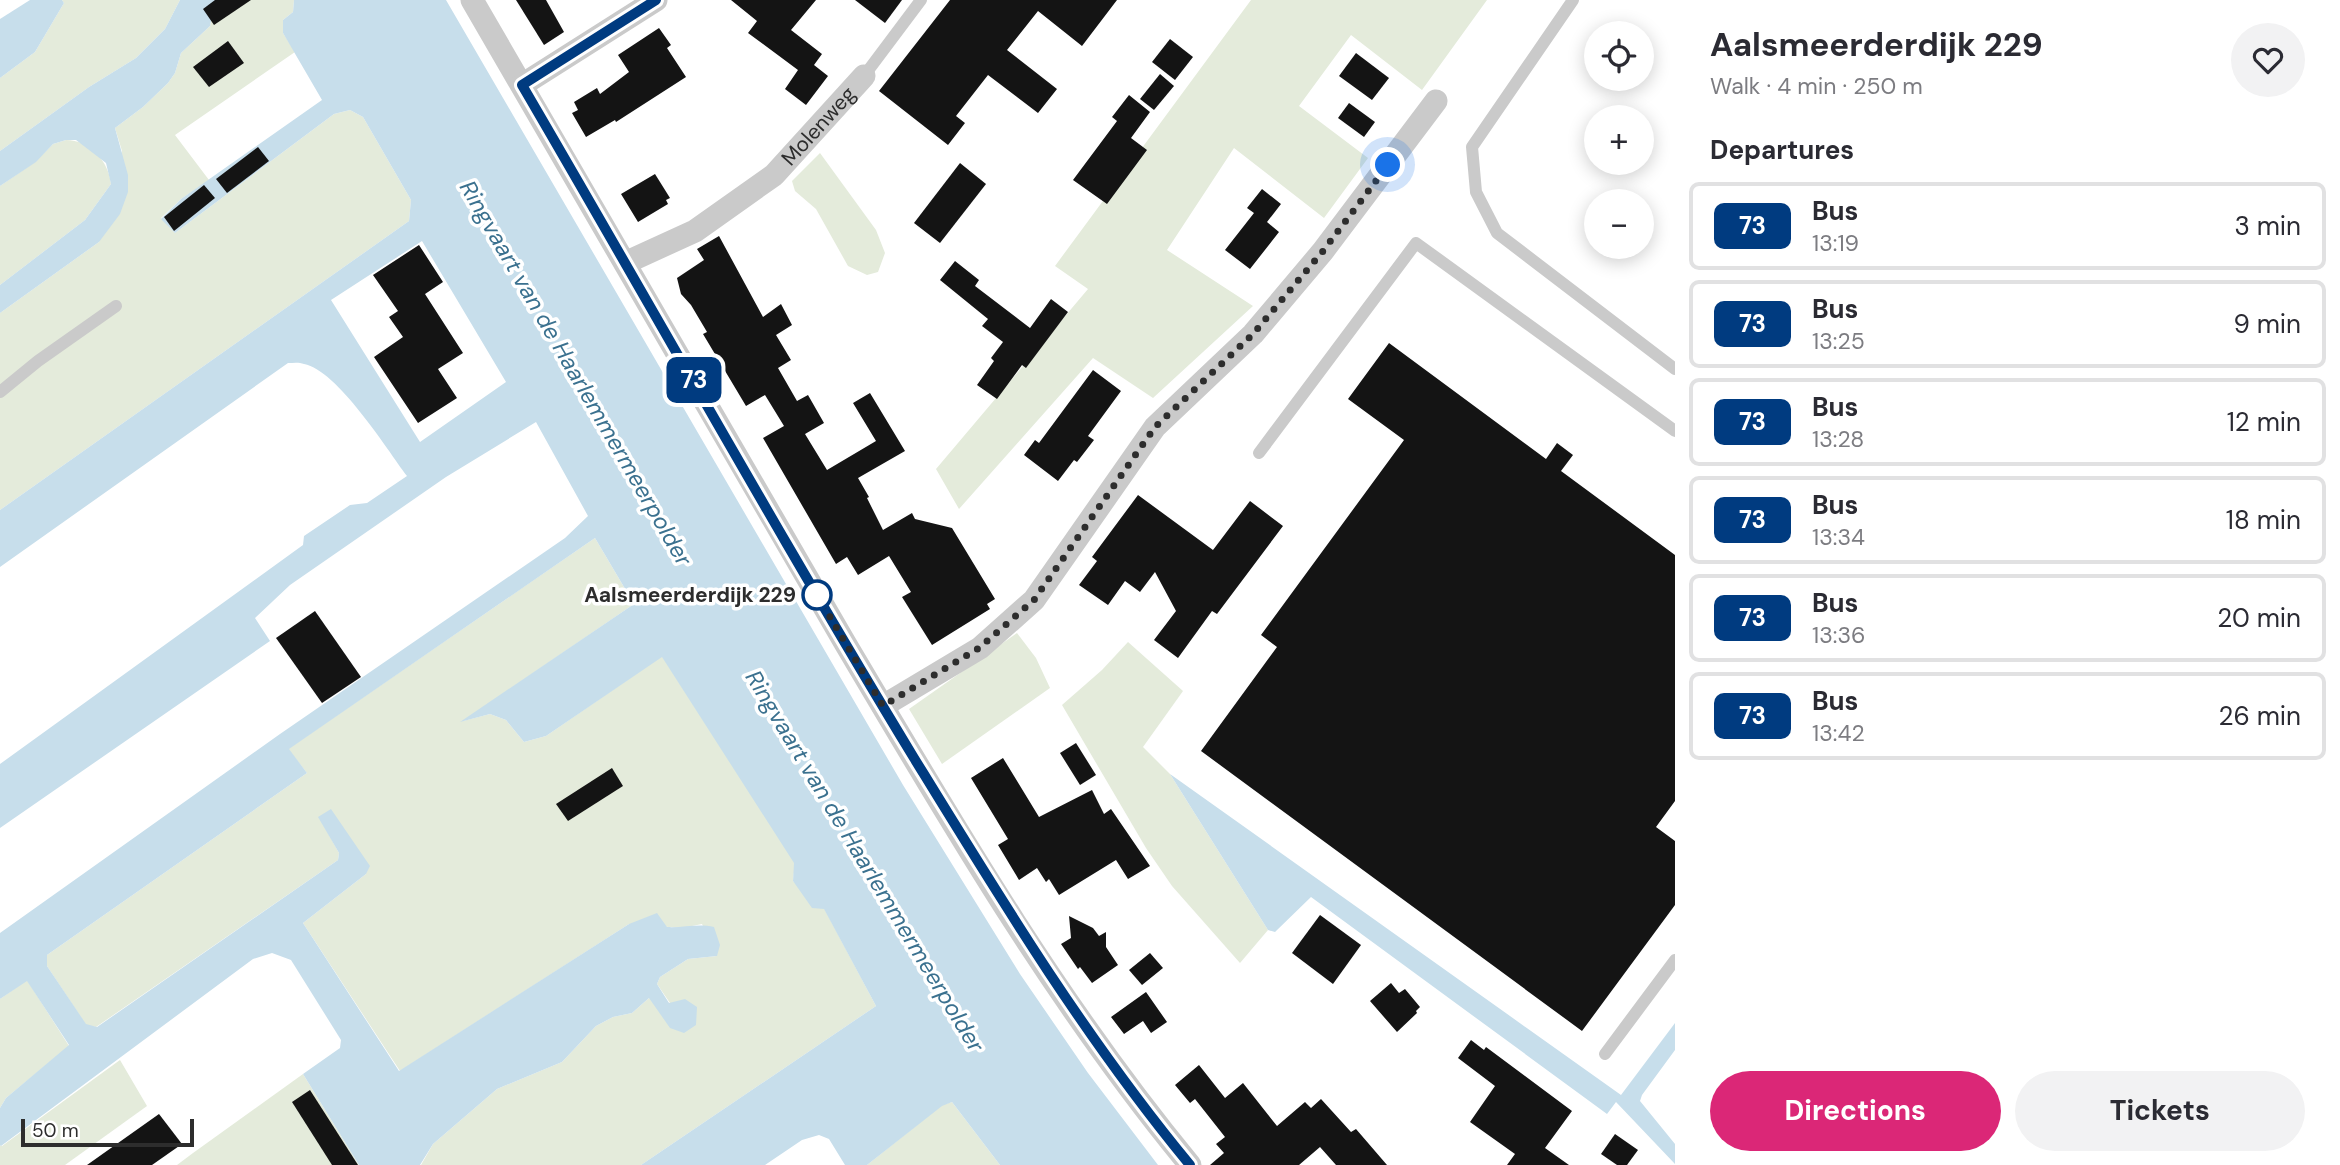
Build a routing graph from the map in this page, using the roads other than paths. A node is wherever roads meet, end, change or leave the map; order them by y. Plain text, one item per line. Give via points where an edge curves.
1 (472, 0) edge
2 (656, 0) edge
3 (921, 0) edge
4 (1573, 0) edge
5 (864, 76) joint
6 (522, 85) junction
7 (1436, 101) dead end
8 (625, 263) junction
9 (116, 306) dead end
10 (1675, 369) edge
11 (0, 392) edge
12 (1675, 431) edge
13 (1259, 453) dead end
14 (883, 706) junction
15 (1675, 960) edge
16 (1605, 1054) dead end
17 (1190, 1165) edge

1 - 6 street
2 - 6 street
3 - 5 lane
4 - 10 lane via 1472,147 1476,192 1497,233
5 - 8 street, Molenweg via 774,175 695,231
6 - 8 street
7 - 14 street via 1323,251 1253,334 1155,427 1034,600 979,648
8 - 14 street
9 - 11 lane
12 - 13 lane via 1416,243
14 - 17 street via 1033,952
15 - 16 lane

